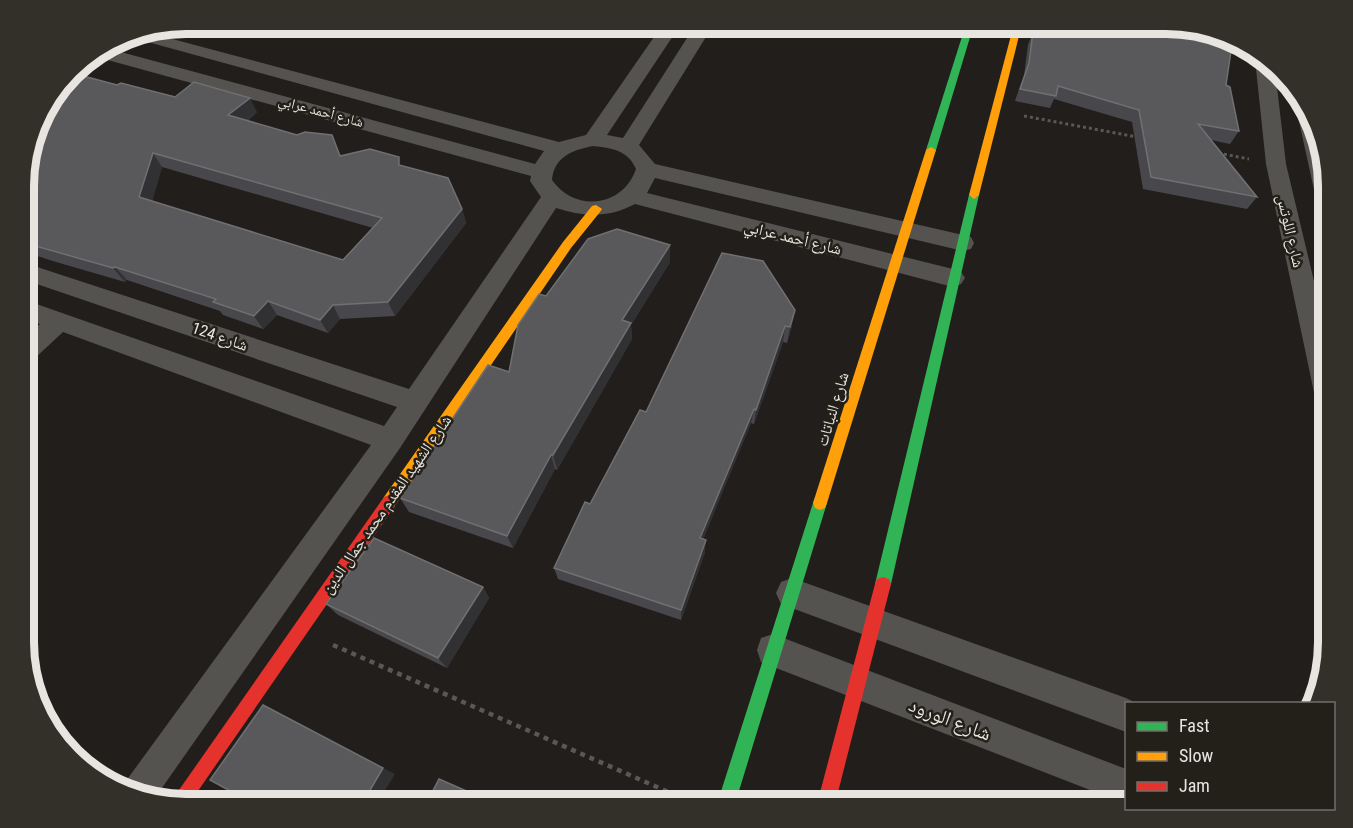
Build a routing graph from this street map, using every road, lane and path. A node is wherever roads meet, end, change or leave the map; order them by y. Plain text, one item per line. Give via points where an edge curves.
1 (665, 34) edge
2 (699, 34) edge
3 (967, 34) edge
4 (1015, 34) edge
5 (152, 39) edge
6 (111, 54) edge
7 (1266, 71) edge
8 (996, 110) junction
9 (1272, 122) junction
10 (1306, 128) edge
11 (1148, 139) edge
12 (593, 140) junction
13 (628, 146) junction
14 (560, 149) junction
15 (1218, 153) edge
16 (1276, 164) junction
17 (647, 170) junction
18 (1317, 171) edge
19 (547, 185) junction
20 (632, 196) junction
21 (596, 208) junction
22 (905, 229) junction
23 (963, 243) junction
24 (895, 262) junction
25 (34, 274) edge
26 (953, 278) junction
27 (34, 315) edge
28 (59, 321) junction
29 (34, 344) edge
30 (1318, 348) edge
31 (415, 402) junction
32 (390, 440) junction
33 (792, 593) junction
34 (874, 622) junction
35 (298, 629) junction
36 (773, 651) junction
37 (858, 684) junction
38 (1125, 715) edge
39 (142, 786) edge
40 (1125, 787) edge
41 (729, 793) edge
42 (829, 793) edge
43 (185, 794) edge
44 (671, 794) edge

1 - 12 street
2 - 13 street
3 - 22 street, شارع النباتات
4 - 8 street
5 - 14 street, شارع أحمد عرابي
6 - 19 street, شارع أحمد عرابي
7 - 9 street, شارع اللوتس
8 - 11 path
8 - 23 street
9 - 10 street
9 - 16 street, شارع اللوتس
12 - 13 street
12 - 14 street
13 - 17 street via 644,160
14 - 19 street via 551,156
15 - 16 path
16 - 18 street
16 - 30 street, شارع اللوتس
17 - 20 street via 641,188
17 - 22 street, شارع أحمد عرابي
19 - 21 street via 564,204
19 - 31 street, شارع الشهيد المقدم محمد جمال الدين
20 - 21 street
20 - 24 street, شارع أحمد عرابي
21 - 35 street, شارع الشهيد المقدم محمد جمال الدين
22 - 23 street, شارع أحمد عرابي
22 - 24 street, شارع النباتات
23 - 26 street
24 - 26 street, شارع أحمد عرابي
24 - 33 street, شارع النباتات
25 - 31 street, شارع 124
26 - 34 street
27 - 28 street
28 - 29 street
28 - 32 street
31 - 32 street, شارع الشهيد المقدم محمد جمال الدين
32 - 39 street, شارع الشهيد المقدم محمد جمال الدين
33 - 34 street
33 - 36 street, شارع النباتات
34 - 37 street
34 - 38 street
35 - 43 street, شارع الشهيد المقدم محمد جمال الدين
35 - 44 path
36 - 37 street, شارع الورود
36 - 41 street, شارع النباتات
37 - 40 street, شارع الورود
37 - 42 street

